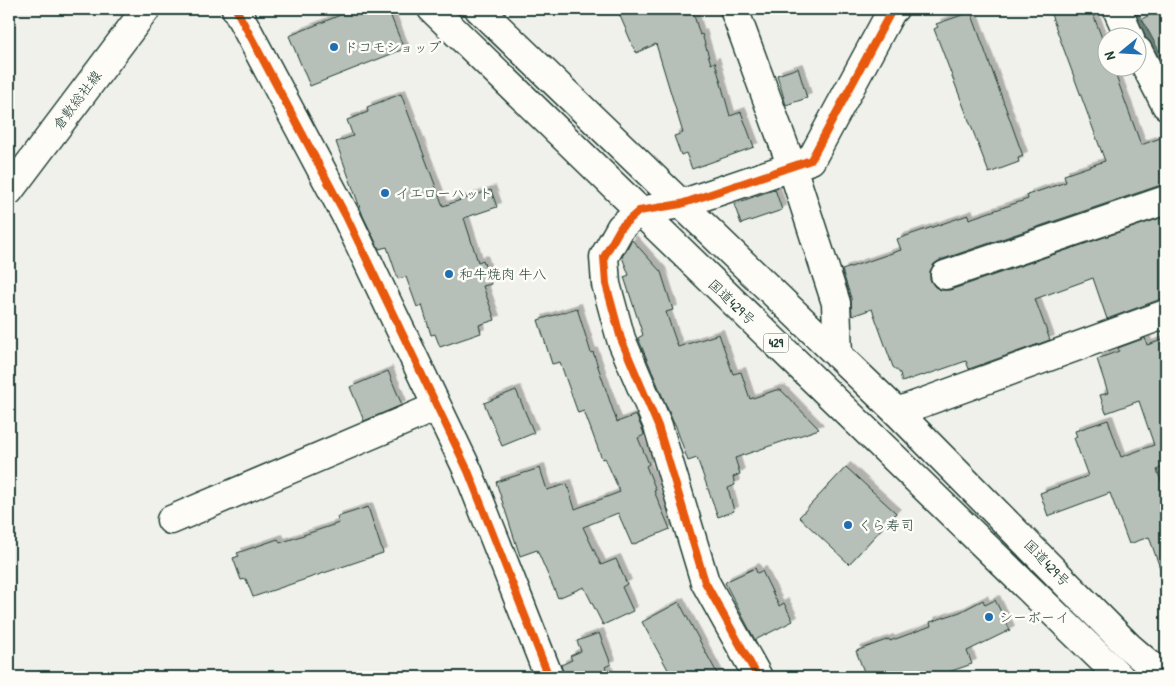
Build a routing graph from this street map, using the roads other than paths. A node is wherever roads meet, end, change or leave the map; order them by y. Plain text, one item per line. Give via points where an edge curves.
1 (146, 9) edge
2 (236, 9) edge
3 (432, 9) edge
4 (479, 9) edge
5 (734, 9) edge
6 (894, 9) edge
7 (1117, 9) edge
8 (1126, 28) edge
9 (1148, 70) edge
10 (1166, 105) edge
11 (792, 166) junction
12 (9, 191) edge
13 (1166, 200) edge
14 (681, 204) junction
15 (639, 211) junction
16 (945, 275) dead end
17 (1166, 314) edge
18 (838, 355) junction
19 (436, 407) junction
20 (897, 412) junction
21 (171, 520) dead end
22 (549, 677) edge
23 (758, 677) edge
24 (1120, 677) edge
25 (1164, 677) edge

1 - 12 main road, 倉敷総社線
2 - 19 main road via 346,216
3 - 15 main road, 国道429号 / 429
4 - 14 main road, 国道429号 / 429
5 - 11 main road
6 - 11 main road via 811,160
7 - 8 main road
9 - 10 main road
11 - 14 main road
11 - 18 main road via 836,303
13 - 16 main road
14 - 15 main road
14 - 18 main road, 国道429号 / 429
15 - 23 main road via 621,227 604,257 606,284 621,339 658,426 705,582
15 - 24 main road, 国道429号 / 429
17 - 20 main road
18 - 20 main road, 国道429号 / 429
19 - 21 main road
19 - 22 main road via 468,471
20 - 25 main road, 国道429号 / 429 via 1128,646

